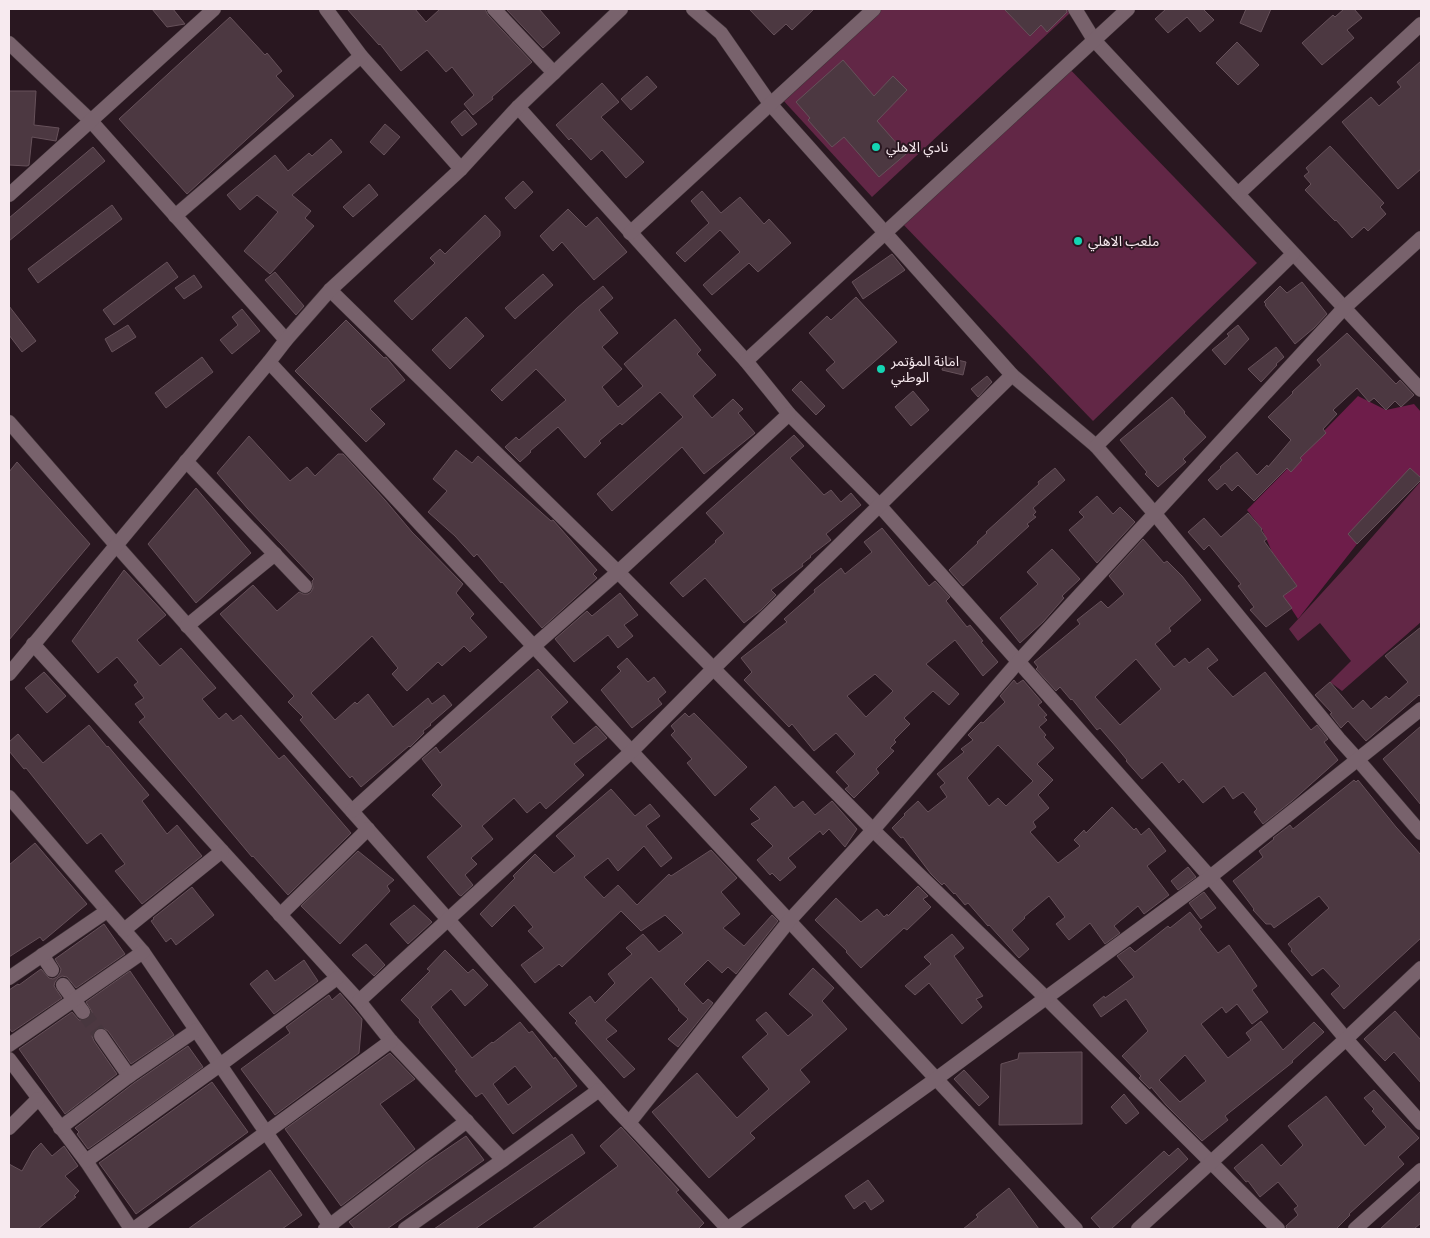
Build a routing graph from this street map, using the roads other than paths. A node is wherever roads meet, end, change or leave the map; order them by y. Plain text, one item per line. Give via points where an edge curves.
1 (214, 9) edge
2 (326, 9) edge
3 (494, 9) edge
4 (622, 9) edge
5 (693, 9) edge
6 (874, 9) edge
7 (1075, 9) edge
8 (1128, 9) edge
9 (1421, 24) edge
10 (1094, 40) junction
11 (9, 43) edge
12 (361, 56) junction
13 (554, 73) junction
14 (771, 105) junction
15 (518, 107) junction
16 (90, 120) junction
17 (462, 169) junction
18 (1238, 194) junction
19 (9, 195) edge
20 (175, 216) junction
21 (630, 233) junction
22 (885, 234) junction
23 (1421, 238) edge
24 (1293, 254) junction
25 (330, 290) junction
26 (1344, 308) junction
27 (286, 340) junction
28 (746, 361) junction
29 (269, 362) junction
30 (1012, 376) junction
31 (1421, 390) edge
32 (789, 414) junction
33 (11, 430) edge
34 (1096, 446) junction
35 (186, 461) junction
36 (880, 506) junction
37 (1155, 514) junction
38 (116, 545) junction
39 (275, 554) junction
40 (618, 572) junction
41 (305, 586) dead end
42 (187, 626) junction
43 (33, 644) junction
44 (534, 646) junction
45 (1018, 662) junction
46 (713, 669) junction
47 (9, 674) edge
48 (1421, 709) edge
49 (632, 751) junction
50 (1358, 760) junction
51 (9, 797) edge
52 (352, 811) junction
53 (368, 829) junction
54 (873, 830) junction
55 (1421, 833) edge
56 (222, 851) junction
57 (1210, 877) junction
58 (107, 911) junction
59 (280, 914) junction
60 (448, 919) junction
61 (790, 921) junction
62 (124, 930) junction
63 (143, 952) junction
64 (42, 955) junction
65 (1421, 968) edge
66 (52, 970) dead end
67 (9, 978) edge
68 (337, 978) junction
69 (64, 985) dead end
70 (1046, 998) junction
71 (74, 1000) junction
72 (359, 1002) junction
73 (83, 1012) tunnel mouth
74 (196, 1030) junction
75 (101, 1036) tunnel mouth
76 (1346, 1039) junction
77 (391, 1040) junction
78 (9, 1045) edge
79 (9, 1059) edge
80 (220, 1065) junction
81 (129, 1076) junction
82 (936, 1079) junction
83 (599, 1090) junction
84 (38, 1099) junction
85 (467, 1121) junction
86 (629, 1123) junction
87 (1421, 1123) edge
88 (9, 1128) edge
89 (60, 1128) junction
90 (265, 1132) junction
91 (503, 1160) junction
92 (86, 1161) junction
93 (1211, 1163) junction
94 (1421, 1170) edge
95 (329, 1228) edge
96 (132, 1229) edge
97 (405, 1229) edge
98 (728, 1229) edge
99 (1076, 1229) edge
100 (1138, 1229) edge
101 (1278, 1229) edge
102 (1355, 1229) edge

1 - 16 street
2 - 12 street
3 - 13 street
4 - 13 street
5 - 14 street via 721,33
6 - 14 street
7 - 10 street
8 - 10 street
9 - 18 street
10 - 18 street
10 - 22 street
11 - 16 street
12 - 17 street
12 - 20 street
13 - 15 street
14 - 21 street
14 - 22 street
15 - 17 street
15 - 21 street
16 - 19 street
16 - 20 street
17 - 25 street
18 - 24 street
20 - 27 street
21 - 28 street
22 - 28 street
22 - 30 street
23 - 26 street
24 - 26 street
24 - 34 street
25 - 27 street
25 - 40 street
26 - 31 street
26 - 37 street
27 - 29 street
28 - 32 street
29 - 35 street
29 - 44 street
30 - 34 street
30 - 36 street
32 - 36 street
32 - 40 street
33 - 38 street
34 - 37 street
35 - 38 street
35 - 39 street
36 - 45 street
36 - 46 street
37 - 45 street
37 - 50 street
38 - 42 street
38 - 43 street
39 - 41 street
39 - 42 street
40 - 44 street
40 - 46 street
42 - 52 street
43 - 47 street
43 - 56 street
44 - 49 street
44 - 52 street
45 - 54 street
45 - 57 street
46 - 49 street
46 - 54 street
48 - 50 street
49 - 60 street
49 - 61 street
50 - 55 street
50 - 57 street
51 - 58 street
52 - 53 street
53 - 59 street
53 - 60 street
54 - 61 street
54 - 70 street
56 - 59 street
56 - 62 street
57 - 70 street
57 - 76 street
58 - 62 street
58 - 64 street
59 - 68 street
60 - 72 street
60 - 83 street
61 - 82 street
61 - 86 street
62 - 63 street
63 - 71 street
63 - 74 street
64 - 66 street
64 - 67 street
65 - 76 street
68 - 72 street
68 - 80 street
69 - 71 street
70 - 82 street
70 - 93 street
71 - 73 street
71 - 78 street
72 - 77 street
74 - 80 street
74 - 81 street
75 - 81 street
76 - 87 street
76 - 93 street
77 - 85 street
77 - 90 street
79 - 84 street
80 - 90 street
80 - 92 street
81 - 89 street
82 - 98 street
82 - 99 street
83 - 86 street
83 - 91 street
84 - 88 street
84 - 89 street
85 - 91 street
85 - 95 street
86 - 98 street
89 - 92 street
90 - 95 street
90 - 96 street
91 - 97 street
92 - 96 street
93 - 100 street
93 - 101 street
94 - 102 street

